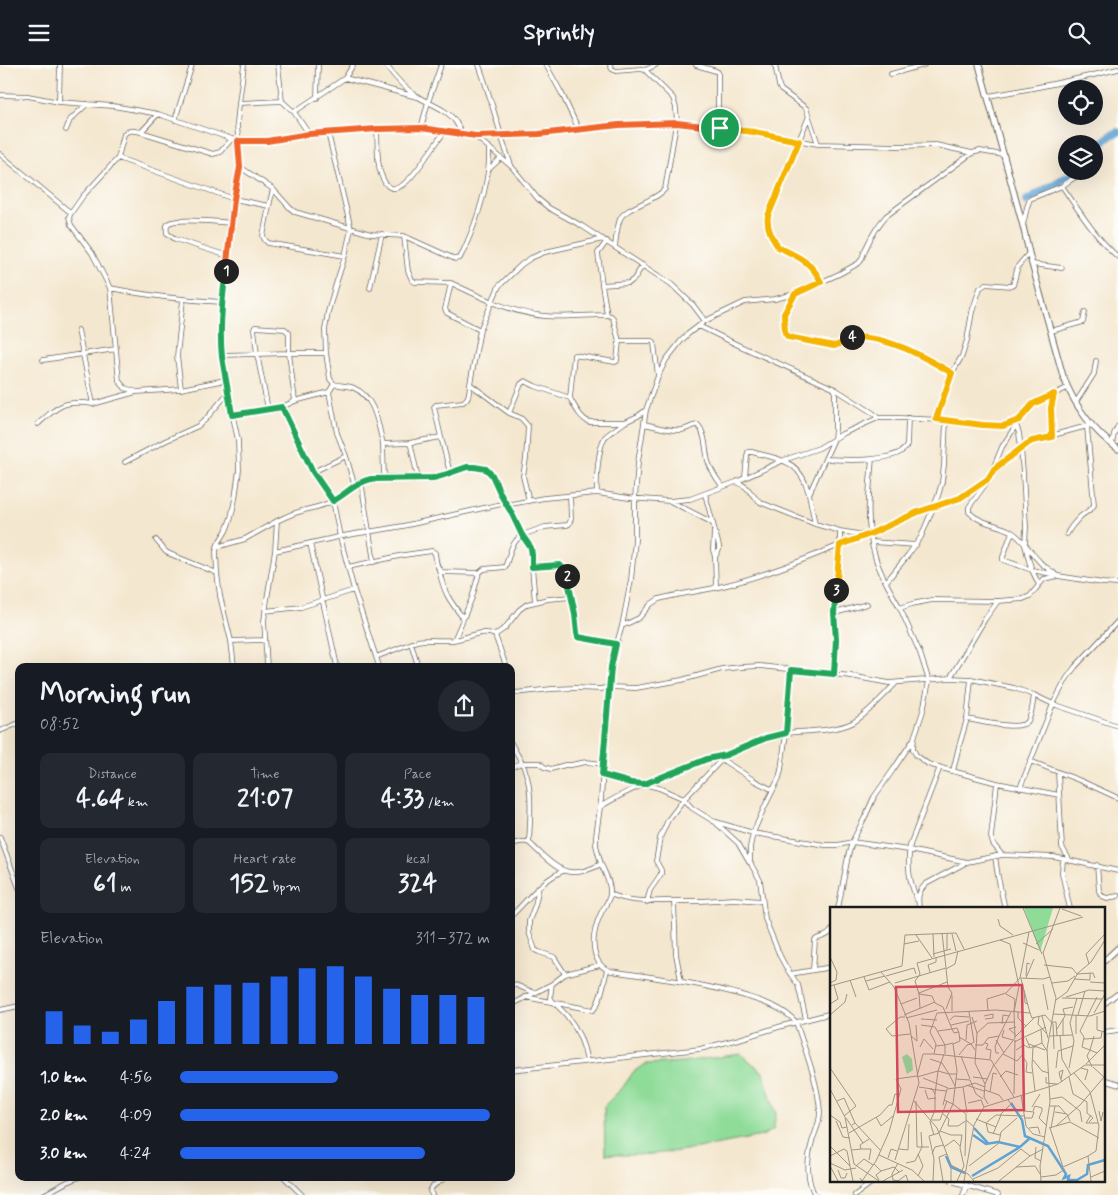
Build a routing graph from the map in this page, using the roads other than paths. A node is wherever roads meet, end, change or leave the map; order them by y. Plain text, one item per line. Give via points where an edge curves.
1 (60, 65) edge
2 (192, 65) edge
3 (244, 65) edge
4 (278, 65) edge
5 (318, 65) edge
6 (353, 65) edge
7 (386, 65) edge
8 (441, 65) edge
9 (480, 65) edge
10 (546, 65) edge
11 (610, 65) edge
12 (656, 65) edge
13 (696, 65) edge
14 (775, 65) edge
15 (924, 65) edge
16 (979, 65) edge
17 (1118, 69) edge
18 (645, 70) junction
19 (891, 73) dead end
20 (345, 78) junction
21 (0, 95) edge
22 (988, 96) junction
23 (317, 98) junction
24 (420, 98) junction
25 (58, 101) junction
26 (282, 101) junction
27 (428, 102) junction
28 (239, 103) junction
29 (87, 104) junction
30 (294, 112) junction
31 (158, 115) junction
32 (809, 116) junction
33 (175, 120) junction
34 (677, 123) junction
35 (421, 128) junction
36 (720, 128) junction
37 (377, 129) junction
38 (66, 130) dead end
39 (579, 130) junction
40 (445, 131) junction
41 (141, 132) junction
42 (328, 133) junction
43 (309, 134) junction
44 (462, 135) junction
45 (501, 135) junction
46 (476, 136) junction
47 (232, 139) junction
48 (238, 141) junction
49 (799, 141) junction
50 (818, 143) junction
51 (489, 147) junction
52 (972, 153) junction
53 (0, 154) edge
54 (1003, 155) junction
55 (118, 158) junction
56 (502, 158) junction
57 (240, 167) junction
58 (512, 167) junction
59 (488, 170) junction
60 (1070, 180) edge
61 (1062, 185) junction
62 (273, 189) junction
63 (234, 199) junction
64 (268, 206) junction
65 (72, 213) junction
66 (232, 223) junction
67 (1023, 226) junction
68 (351, 229) junction
69 (382, 235) junction
70 (404, 236) junction
71 (605, 240) junction
72 (615, 246) junction
73 (1029, 253) junction
74 (228, 256) junction
75 (345, 256) junction
76 (1118, 257) edge
77 (1032, 263) junction
78 (643, 265) junction
79 (1062, 268) dead end
80 (821, 282) junction
81 (451, 283) junction
82 (602, 285) junction
83 (110, 288) junction
84 (370, 288) dead end
85 (795, 294) junction
86 (183, 300) junction
87 (222, 301) junction
88 (491, 302) junction
89 (1084, 312) dead end
90 (607, 315) junction
91 (706, 321) junction
92 (699, 326) junction
93 (78, 330) dead end
94 (480, 330) junction
95 (1051, 331) junction
96 (619, 341) junction
97 (116, 349) junction
98 (289, 353) junction
99 (326, 353) junction
100 (83, 354) junction
101 (257, 354) junction
102 (222, 355) junction
103 (43, 360) dead end
104 (1096, 361) dead end
105 (952, 373) junction
106 (658, 376) junction
107 (226, 379) junction
108 (334, 384) junction
109 (470, 384) junction
110 (1067, 388) junction
111 (181, 389) junction
112 (835, 389) junction
113 (137, 392) junction
114 (328, 392) junction
115 (228, 393) junction
116 (1054, 394) junction
117 (570, 398) junction
118 (295, 401) junction
119 (1076, 402) junction
120 (93, 404) junction
121 (282, 407) junction
122 (268, 409) junction
123 (646, 410) junction
124 (510, 413) junction
125 (232, 415) junction
126 (878, 418) junction
127 (908, 418) junction
128 (936, 419) junction
129 (946, 420) junction
130 (1019, 420) junction
131 (624, 422) junction
132 (38, 424) dead end
133 (644, 425) junction
134 (1016, 425) junction
135 (1089, 426) junction
136 (1118, 426) edge
137 (441, 437) junction
138 (1052, 437) junction
139 (834, 439) junction
140 (409, 443) junction
141 (382, 444) junction
142 (1112, 445) junction
143 (1021, 449) junction
144 (1118, 449) edge
145 (346, 455) junction
146 (826, 459) junction
147 (872, 459) junction
148 (784, 460) junction
149 (125, 462) dead end
150 (994, 469) junction
151 (313, 472) junction
152 (450, 473) junction
153 (746, 477) junction
154 (384, 478) junction
155 (418, 478) junction
156 (988, 479) junction
157 (362, 481) junction
158 (736, 481) junction
159 (722, 486) junction
160 (355, 487) junction
161 (596, 493) junction
162 (705, 494) junction
163 (809, 494) junction
164 (570, 495) junction
165 (635, 499) junction
166 (333, 501) junction
167 (529, 501) junction
168 (669, 501) junction
169 (506, 503) junction
170 (933, 507) junction
171 (277, 521) junction
172 (713, 524) junction
173 (815, 524) junction
174 (840, 531) junction
175 (368, 532) junction
176 (1012, 532) junction
177 (1066, 534) dead end
178 (522, 535) junction
179 (868, 535) junction
180 (340, 537) junction
181 (156, 540) dead end
182 (872, 542) junction
183 (310, 543) junction
184 (840, 545) junction
185 (916, 545) junction
186 (1025, 545) junction
187 (217, 547) junction
188 (275, 551) junction
189 (374, 562) junction
190 (348, 567) junction
191 (532, 567) junction
192 (439, 570) junction
193 (1032, 570) junction
194 (217, 573) junction
195 (479, 573) junction
196 (1058, 576) junction
197 (886, 582) junction
198 (1118, 584) edge
199 (1039, 585) junction
200 (716, 588) junction
201 (354, 590) junction
202 (571, 597) junction
203 (323, 601) junction
204 (535, 601) junction
205 (998, 601) junction
206 (868, 604) dead end
207 (900, 608) junction
208 (265, 611) junction
209 (834, 613) junction
210 (463, 618) junction
211 (1116, 623) edge
212 (622, 626) junction
213 (1118, 629) edge
214 (495, 635) junction
215 (265, 640) junction
216 (454, 640) junction
217 (231, 641) junction
218 (411, 643) junction
219 (616, 644) junction
220 (376, 657) junction
221 (234, 663) edge
222 (267, 663) edge
223 (336, 663) edge
224 (378, 663) edge
225 (417, 663) edge
226 (505, 663) edge
227 (791, 670) junction
228 (834, 674) junction
229 (950, 678) junction
230 (971, 679) junction
231 (929, 681) junction
232 (896, 683) junction
233 (610, 687) junction
234 (515, 693) edge
235 (1034, 695) junction
236 (1053, 704) junction
237 (967, 719) junction
238 (15, 725) edge
239 (1118, 726) edge
240 (0, 731) edge
241 (786, 733) junction
242 (914, 738) junction
243 (515, 750) edge
244 (726, 755) junction
245 (721, 759) junction
246 (1030, 761) junction
247 (522, 763) junction
248 (603, 763) junction
249 (515, 766) edge
250 (940, 767) junction
251 (953, 771) junction
252 (1058, 772) junction
253 (602, 775) junction
254 (997, 783) junction
255 (644, 784) junction
256 (1020, 788) junction
257 (773, 791) junction
258 (1059, 795) junction
259 (1118, 798) edge
260 (684, 799) junction
261 (600, 807) junction
262 (714, 821) junction
263 (753, 833) junction
264 (0, 837) edge
265 (852, 841) junction
266 (515, 843) edge
267 (529, 843) junction
268 (909, 850) junction
269 (1002, 855) junction
270 (995, 856) junction
271 (1063, 859) junction
272 (1070, 861) junction
273 (967, 862) junction
274 (601, 864) junction
275 (1097, 865) junction
276 (752, 866) junction
277 (563, 871) junction
278 (1118, 871) edge
279 (15, 876) edge
280 (539, 887) junction
281 (610, 894) junction
282 (1118, 896) edge
283 (674, 901) junction
284 (762, 901) junction
285 (648, 902) junction
286 (918, 903) junction
287 (838, 907) edge
288 (919, 907) edge
289 (1006, 907) edge
290 (1070, 907) edge
291 (515, 913) edge
292 (830, 932) edge
293 (1118, 947) edge
294 (1106, 959) edge
295 (600, 965) junction
296 (830, 967) edge
297 (607, 970) junction
298 (813, 971) junction
299 (565, 974) junction
300 (790, 974) junction
301 (681, 981) junction
302 (552, 984) junction
303 (515, 985) edge
304 (535, 993) junction
305 (1117, 994) dead end
306 (525, 997) junction
307 (1106, 1002) edge
308 (515, 1003) edge
309 (554, 1003) junction
310 (15, 1007) edge
311 (0, 1010) edge
312 (830, 1013) edge
313 (806, 1019) junction
314 (796, 1022) junction
315 (587, 1061) junction
316 (515, 1070) edge
317 (1106, 1080) edge
318 (1118, 1084) edge
319 (70, 1181) edge
320 (288, 1181) edge
321 (440, 1181) edge
322 (871, 1183) edge
323 (960, 1183) edge
324 (967, 1185) junction
325 (43, 1195) edge
326 (302, 1195) edge
327 (432, 1195) edge
328 (815, 1195) edge
329 (856, 1195) edge
330 (963, 1195) edge
331 (998, 1195) edge

1 - 25 street
2 - 33 street
3 - 28 street
4 - 26 street
5 - 23 street
6 - 20 street
7 - 24 street via 396,79
8 - 27 street
9 - 45 street
10 - 39 street
11 - 18 street via 616,71
12 - 18 street
13 - 36 street via 718,72
14 - 32 street via 781,90 803,105
15 - 19 street
16 - 22 street
17 - 22 street
18 - 34 street via 673,98
20 - 23 street
20 - 24 street
21 - 25 street
22 - 54 street
23 - 30 street
24 - 27 street
25 - 29 street
26 - 28 street
26 - 30 street
27 - 35 street
27 - 44 street via 452,117
28 - 48 street
29 - 31 street via 136,109
29 - 38 street via 70,120
30 - 43 street
31 - 33 street
31 - 41 street
32 - 49 street
32 - 50 street
33 - 47 street
34 - 36 street
34 - 39 street
34 - 72 street via 665,189 621,216
35 - 37 street
35 - 40 street
36 - 49 street
37 - 40 street via 380,170 387,185 396,187 411,179
37 - 42 street
39 - 45 street
40 - 44 street
41 - 47 street via 213,154 220,152
41 - 55 street via 124,134
42 - 43 street
42 - 68 street
43 - 48 street
44 - 46 street
45 - 46 street
45 - 58 street
46 - 51 street
47 - 48 street
48 - 57 street
49 - 50 street
49 - 80 street via 767,221 778,247 809,265
50 - 52 street via 936,145
51 - 56 street
51 - 59 street
52 - 54 street via 980,151
52 - 80 street via 886,216 859,263
53 - 65 street
54 - 67 street
55 - 63 street
55 - 65 street
56 - 58 street
56 - 59 street
57 - 62 street
57 - 63 street
58 - 71 street via 538,199
59 - 70 street via 478,214 460,258 455,259
60 - 61 street
61 - 67 street via 1030,199
61 - 76 street via 1084,220
62 - 64 street
62 - 68 street via 290,209
63 - 64 street
63 - 66 street
64 - 75 street via 263,236 268,243
65 - 83 street via 69,217 71,225 92,253
66 - 74 street
66 - 74 street via 181,221 170,223 166,229 175,239
67 - 73 street
68 - 69 street
68 - 75 street
69 - 70 street
69 - 84 street
70 - 81 street via 412,280
71 - 72 street
71 - 82 street via 598,253
71 - 88 street via 531,257 499,286
72 - 78 street
73 - 77 street
73 - 105 street via 1018,266 1014,285 986,284 980,288 962,356
74 - 87 street
75 - 99 street via 328,312
77 - 79 street
77 - 95 street
78 - 82 street via 629,283
78 - 91 street via 671,284
80 - 85 street
81 - 88 street
81 - 94 street via 445,309 447,313
82 - 90 street
83 - 86 street
83 - 97 street
85 - 91 street via 745,302
85 - 105 street via 784,314 788,337 834,346 850,337 878,339
86 - 87 street
86 - 111 street via 178,356
87 - 102 street
88 - 90 street via 546,316
88 - 94 street
89 - 95 street via 1083,322
90 - 96 street via 613,318
91 - 92 street
92 - 106 street via 681,341
92 - 112 street
93 - 100 street
94 - 109 street
95 - 110 street
96 - 106 street via 653,341
96 - 117 street via 615,362 574,355
97 - 100 street
97 - 113 street via 118,381 125,388
98 - 99 street
98 - 101 street
98 - 101 street via 289,333 285,329 255,327
98 - 118 street
99 - 108 street via 330,379
100 - 103 street
100 - 120 street
101 - 102 street
101 - 122 street
102 - 107 street
104 - 119 street via 1094,374
105 - 128 street
106 - 123 street
107 - 111 street
107 - 115 street
108 - 114 street
108 - 141 street via 354,388 366,396 375,412
109 - 124 street
109 - 137 street via 468,397 463,402 434,407
110 - 116 street
110 - 119 street
111 - 113 street
112 - 126 street
112 - 139 street
113 - 120 street
114 - 118 street
114 - 145 street
115 - 125 street
115 - 149 street via 198,426
116 - 130 street via 1033,404
116 - 138 street
117 - 124 street via 525,381
117 - 131 street via 586,422
118 - 121 street
119 - 135 street
120 - 132 street via 73,402 62,405
121 - 122 street
121 - 151 street
122 - 125 street
123 - 131 street
123 - 133 street
124 - 167 street via 528,426 523,476
125 - 187 street via 238,441 238,483 231,519
126 - 127 street
126 - 139 street
127 - 128 street
127 - 147 street via 906,448
128 - 129 street
129 - 130 street via 1000,427
129 - 170 street via 942,482
130 - 134 street
131 - 161 street via 605,437
133 - 159 street via 679,430 698,425 702,430 710,468
133 - 165 street
134 - 143 street
134 - 150 street via 1002,447
135 - 138 street
135 - 142 street
135 - 177 street via 1094,505
136 - 142 street
137 - 140 street
137 - 152 street
138 - 143 street via 1031,441
139 - 146 street
139 - 148 street
140 - 141 street
140 - 155 street
141 - 154 street
142 - 144 street
143 - 150 street
143 - 186 street
145 - 151 street
145 - 160 street
146 - 147 street
146 - 163 street
147 - 179 street
148 - 153 street
148 - 153 street via 748,452
148 - 163 street via 800,473
150 - 156 street
151 - 166 street
152 - 155 street
152 - 169 street via 467,467 486,469
153 - 158 street
154 - 155 street
154 - 157 street
156 - 170 street via 965,495
156 - 176 street via 969,512
157 - 160 street
157 - 175 street
158 - 159 street
158 - 173 street via 745,485 759,502
159 - 162 street
160 - 166 street
161 - 164 street
161 - 165 street
162 - 168 street
162 - 172 street
163 - 173 street
164 - 167 street
164 - 178 street via 569,524 545,527
165 - 168 street
165 - 212 street via 633,562
166 - 171 street
166 - 180 street
167 - 169 street
168 - 172 street
169 - 175 street
169 - 178 street
170 - 179 street
170 - 185 street
171 - 187 street via 245,539
171 - 188 street
172 - 200 street via 719,546 715,557
173 - 174 street
174 - 179 street
174 - 184 street
175 - 180 street
175 - 189 street
176 - 186 street
176 - 193 street via 1003,560
178 - 191 street via 531,548
178 - 195 street via 510,548 505,567 484,569
179 - 182 street
179 - 184 street
180 - 183 street
180 - 190 street
181 - 194 street via 166,552
182 - 185 street
182 - 197 street via 876,561
183 - 188 street
183 - 203 street
184 - 200 street via 760,576
184 - 209 street
185 - 197 street
186 - 193 street
186 - 196 street
187 - 194 street
188 - 208 street
189 - 190 street
189 - 192 street via 432,551
190 - 201 street
191 - 202 street via 563,567
191 - 204 street
192 - 195 street
192 - 210 street via 448,598
193 - 196 street
193 - 199 street
194 - 217 street via 222,610
195 - 210 street
196 - 198 street
196 - 199 street via 1047,577
197 - 207 street
199 - 205 street via 1028,597
200 - 212 street via 654,601 639,618
201 - 203 street
201 - 220 street
202 - 204 street
202 - 219 street via 578,637
203 - 208 street
203 - 223 street
204 - 214 street via 522,607
205 - 207 street via 932,600
205 - 229 street
206 - 209 street
207 - 231 street
208 - 215 street
209 - 228 street
210 - 216 street
211 - 213 street
211 - 236 street via 1075,667
212 - 219 street
214 - 216 street via 484,632
214 - 226 street
215 - 217 street
215 - 222 street
216 - 218 street
217 - 221 street
218 - 220 street
218 - 225 street
219 - 233 street
220 - 224 street
227 - 228 street
227 - 233 street via 741,667 658,685
227 - 241 street
228 - 232 street
229 - 230 street
229 - 231 street
230 - 235 street
230 - 237 street
231 - 232 street
231 - 242 street via 924,711
232 - 241 street via 853,723
233 - 234 street
233 - 248 street
235 - 236 street
235 - 237 street via 1028,721 1023,725 1007,726
236 - 239 street
236 - 246 street
237 - 251 street
238 - 240 street
241 - 244 street
241 - 257 street via 782,770
242 - 250 street via 916,755 928,764
242 - 265 street via 874,797
243 - 247 street
244 - 245 street
244 - 255 street via 707,759
245 - 257 street
245 - 260 street
246 - 252 street
246 - 256 street
247 - 248 street via 540,763 551,769
247 - 249 street
247 - 267 street via 530,787
248 - 253 street
250 - 251 street
250 - 268 street
251 - 254 street
252 - 258 street
252 - 259 street
253 - 255 street
253 - 261 street
254 - 256 street
254 - 269 street via 991,837
255 - 260 street
255 - 261 street
256 - 258 street
257 - 263 street
258 - 272 street via 1062,847
260 - 262 street
260 - 285 street via 663,831 656,861 661,874 650,890
261 - 274 street via 596,845
262 - 263 street
262 - 276 street via 738,843
263 - 265 street via 825,845
263 - 276 street via 750,847
264 - 279 street
265 - 268 street
265 - 287 street
266 - 267 street
267 - 277 street
268 - 273 street
268 - 286 street via 910,880
269 - 270 street
269 - 271 street
270 - 273 street
270 - 289 street
271 - 272 street
271 - 290 street via 1062,873
272 - 275 street
273 - 286 street via 926,884 919,893
274 - 277 street via 582,871
274 - 281 street
275 - 278 street
275 - 282 street via 1102,897
276 - 284 street via 760,880
277 - 280 street
280 - 291 street
280 - 299 street via 529,921 529,935 535,950 554,957
281 - 285 street
281 - 295 street via 594,937 594,951
283 - 284 street
283 - 285 street
283 - 301 street via 676,954
284 - 300 street via 770,934
286 - 288 street
292 - 298 street via 815,941
293 - 294 street
295 - 297 street
295 - 299 street
296 - 298 street
297 - 301 street
297 - 309 street via 595,1009
298 - 300 street
299 - 302 street
300 - 313 street via 800,991
301 - 314 street via 774,1005
302 - 304 street
302 - 309 street via 550,998
303 - 304 street
304 - 306 street
305 - 307 street
306 - 308 street
306 - 309 street
309 - 315 street via 577,1030
310 - 311 street
312 - 313 street
313 - 314 street
314 - 315 street via 700,1049
314 - 328 street via 814,1074 820,1110 808,1162 810,1184
315 - 316 street
317 - 318 street
319 - 325 street
320 - 326 street
321 - 327 street via 434,1184 430,1191
322 - 329 street
323 - 324 street
324 - 330 street
324 - 331 street

